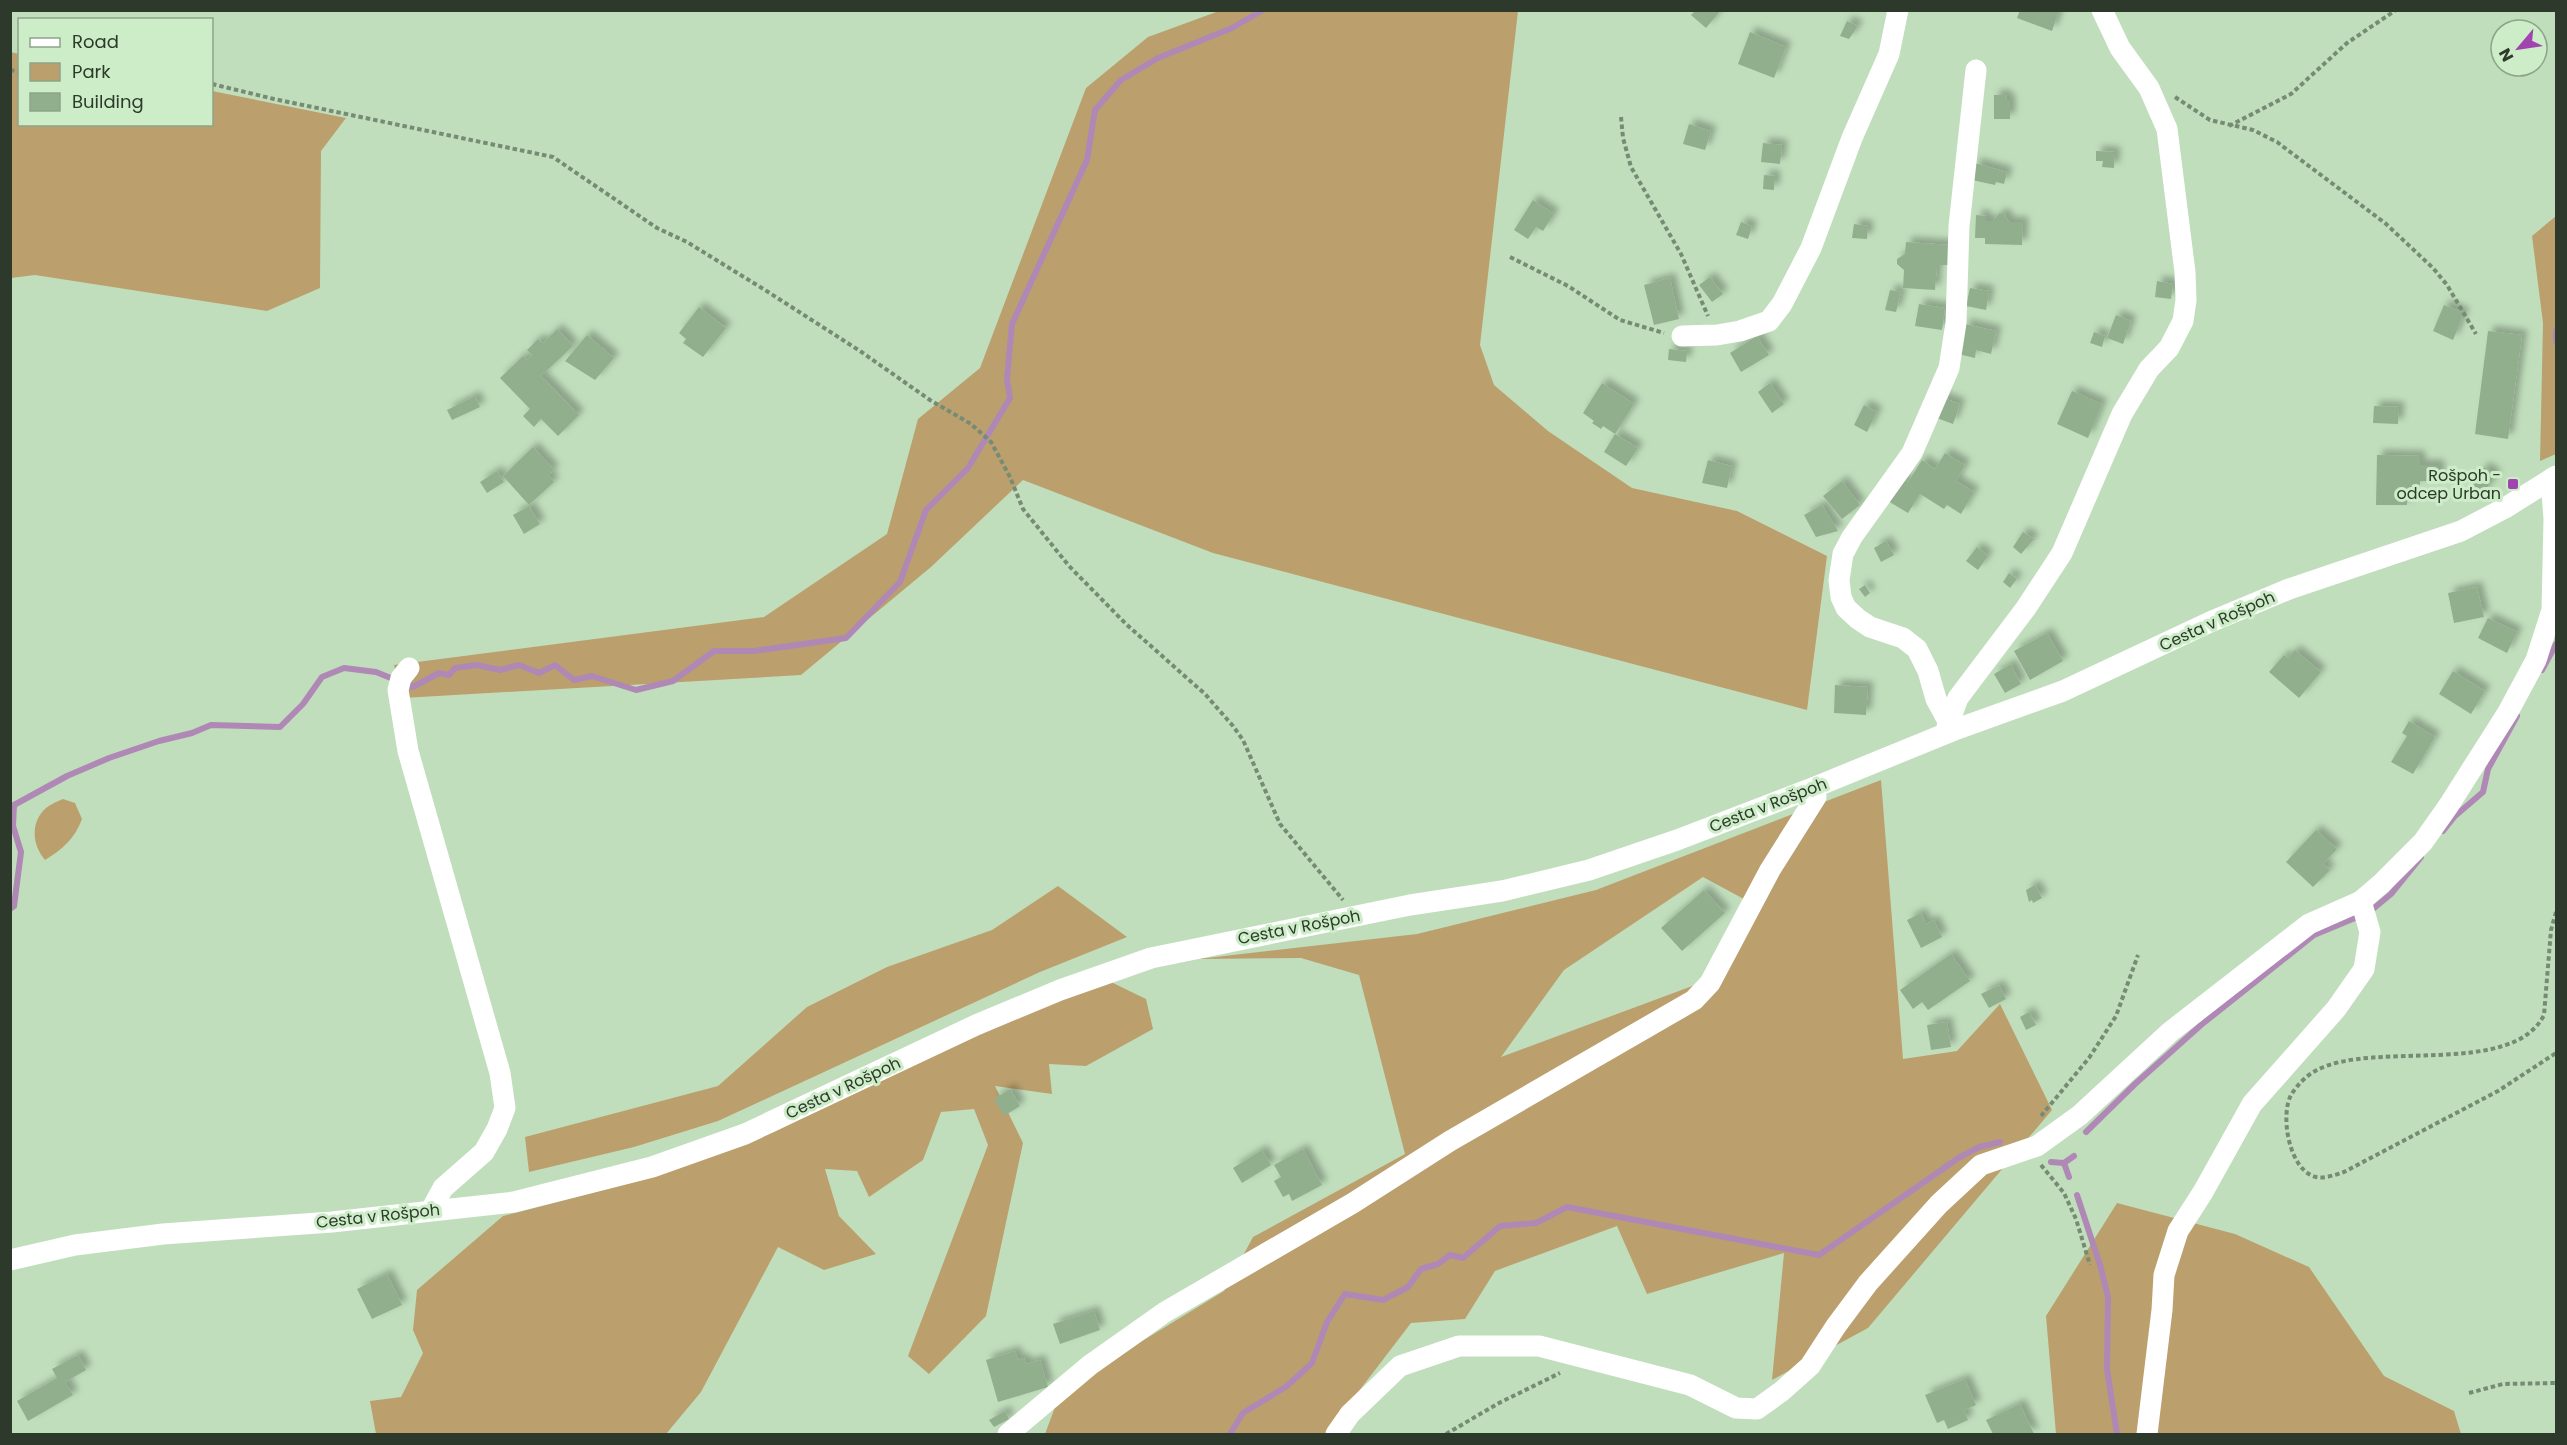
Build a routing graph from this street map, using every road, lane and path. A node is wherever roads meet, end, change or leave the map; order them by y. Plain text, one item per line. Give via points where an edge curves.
1 (1898, 10) edge
2 (2102, 10) edge
3 (2396, 10) edge
4 (1976, 70) dead end
5 (213, 84) edge
6 (2149, 88) junction
7 (1621, 117) dead end
8 (2228, 126) junction
9 (1510, 257) dead end
10 (2476, 334) dead end
11 (1717, 335) junction
12 (1682, 336) joint
13 (2554, 477) edge
14 (409, 668) dead end
15 (1947, 728) junction
16 (1815, 787) junction
17 (2361, 901) junction
18 (2556, 912) edge
19 (1356, 917) junction
20 (2138, 955) dead end
21 (2556, 1053) edge
22 (2033, 1148) junction
23 (431, 1210) junction
24 (10, 1260) edge
25 (2090, 1265) dead end
26 (1598, 1361) junction
27 (2556, 1383) edge
28 (2469, 1393) dead end
29 (1008, 1434) edge
30 (1336, 1434) edge
31 (1446, 1434) edge
32 (2147, 1434) edge

1 - 11 street via 1889,54 1811,248 1782,304 1769,321
2 - 6 street via 2120,48
3 - 8 path via 2347,43 2291,94
4 - 15 street via 1949,368 1912,453 1843,554 1839,580 1840,597 1858,619 1903,638 1917,649
5 - 19 path via 553,157 657,228 687,242 971,424 992,442 1023,508 1069,567 1205,694 1233,726 1288,835
6 - 8 path via 2170,94 2210,120
6 - 15 street via 2167,129 2175,181 2185,272 2182,321 2169,348 2149,369 2122,414 2062,553 1958,698
7 - 11 path via 1631,167 1681,254
8 - 10 path via 2253,130 2277,142 2385,223 2447,285
9 - 12 path via 1550,275 1620,320
11 - 12 street
13 - 15 street, Cesta v Rošpoh via 2471,526 2289,589 2063,691
13 - 17 street via 2552,610 2535,660 2508,712 2423,842
14 - 23 street via 398,690 408,751 500,1073 505,1108 484,1152 443,1188
15 - 16 street, Cesta v Rošpoh
16 - 19 street, Cesta v Rošpoh via 1590,870 1502,891
16 - 29 street via 1816,797 1770,870 1710,983 1694,1000 1469,1129 1353,1203 1165,1312 1090,1365
17 - 22 street via 2309,924 2170,1032 2080,1115
17 - 32 street via 2370,932 2364,969 2336,1009 2252,1104 2178,1231 2164,1275
18 - 21 path via 2544,1015 2538,1027 2514,1042 2492,1048 2360,1058 2316,1070 2291,1095 2286,1115 2293,1153 2312,1176 2326,1178 2344,1172 2498,1091
19 - 23 street, Cesta v Rošpoh via 1151,958 1060,990 976,1025 745,1134 652,1167 514,1202
20 - 22 path via 2116,1016 2082,1067 2030,1128
22 - 25 path via 2064,1193
22 - 26 street via 1981,1165 1939,1204 1868,1283 1810,1366 1757,1409 1736,1408 1690,1385
23 - 24 street, Cesta v Rošpoh via 332,1222 163,1234 75,1245
26 - 30 street via 1539,1346 1459,1346 1400,1366 1350,1414
26 - 31 path via 1559,1373
27 - 28 path via 2503,1384

